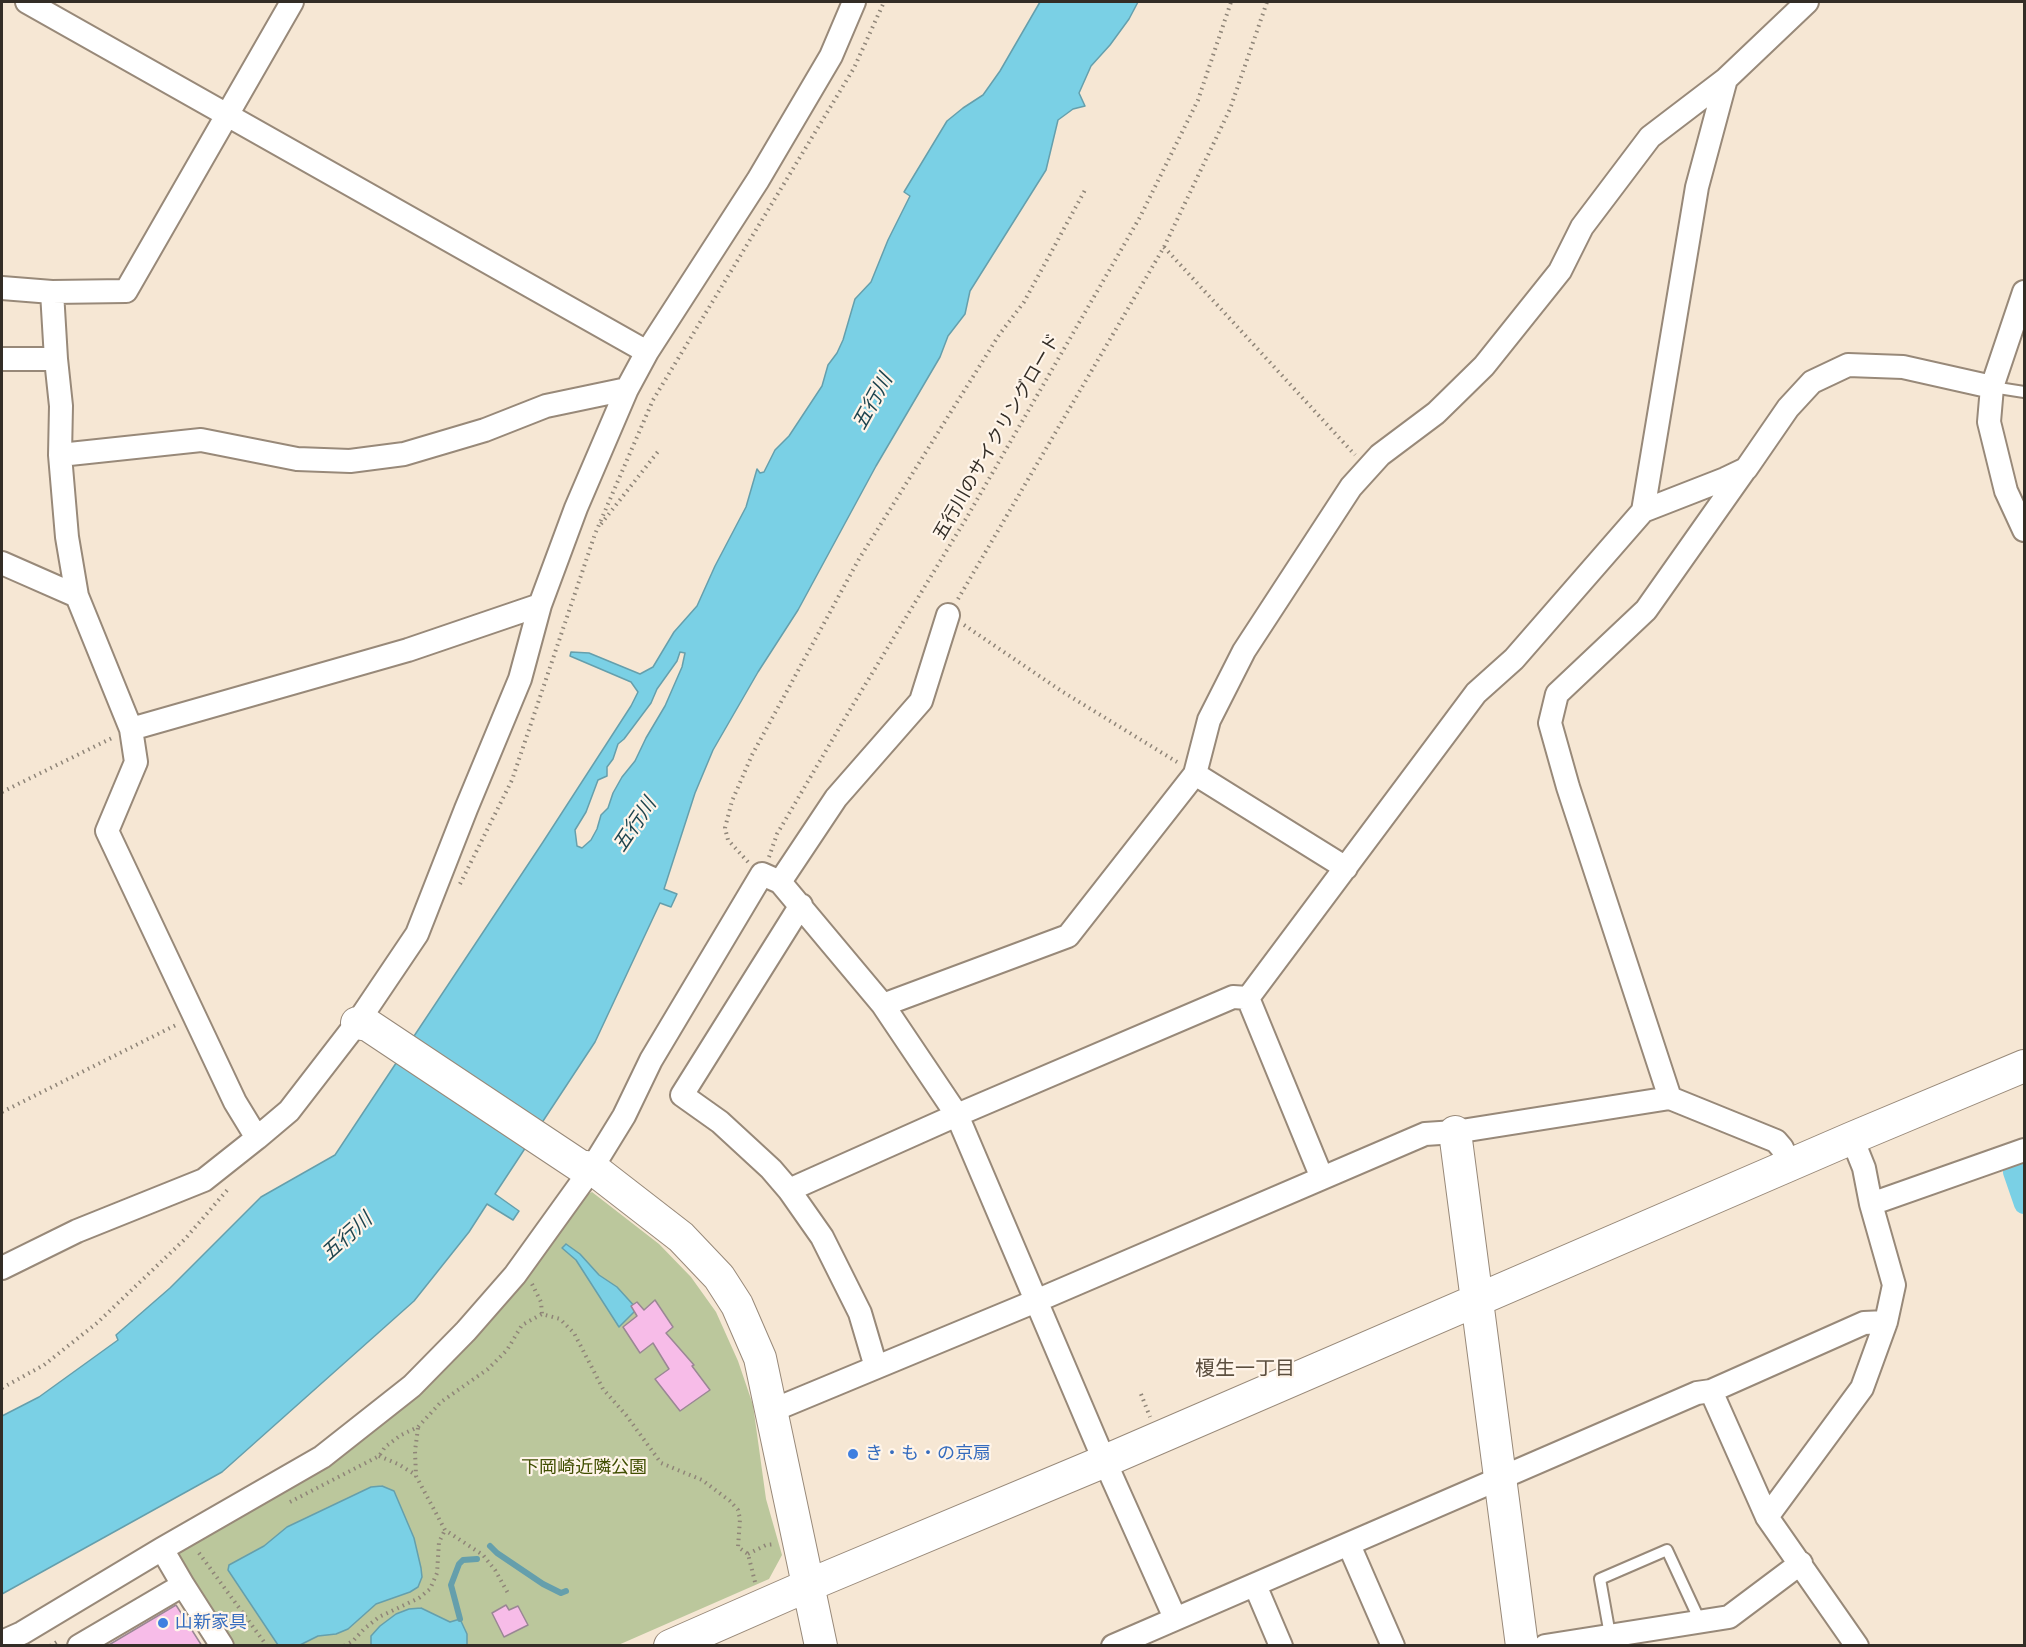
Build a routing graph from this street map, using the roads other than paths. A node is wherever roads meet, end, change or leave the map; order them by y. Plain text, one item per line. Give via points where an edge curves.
1 (27, 2) edge
2 (292, 2) edge
3 (854, 2) edge
4 (1807, 2) edge
5 (1726, 79) junction
6 (227, 115) junction
7 (2, 288) edge
8 (52, 292) junction
9 (2025, 292) edge
10 (647, 352) junction
11 (2, 359) edge
12 (56, 359) junction
13 (1992, 387) junction
14 (627, 389) junction
15 (2025, 392) edge
16 (60, 455) junction
17 (1746, 469) junction
18 (1643, 511) junction
19 (2025, 530) edge
20 (2, 563) edge
21 (77, 596) junction
22 (540, 604) junction
23 (948, 615) road end
24 (131, 729) junction
25 (1195, 774) junction
26 (1346, 868) junction
27 (771, 878) junction
28 (801, 905) junction
29 (1248, 998) junction
30 (883, 1005) junction
31 (362, 1024) junction
32 (2025, 1066) edge
33 (1670, 1098) junction
34 (957, 1115) junction
35 (1455, 1132) junction
36 (257, 1138) junction
37 (1852, 1138) junction
38 (2025, 1150) edge
39 (1790, 1165) junction
40 (586, 1167) junction
41 (1322, 1178) junction
42 (789, 1190) junction
43 (1870, 1204) junction
44 (2, 1268) edge
45 (1476, 1300) junction
46 (1036, 1301) junction
47 (1886, 1322) junction
48 (876, 1367) junction
49 (1711, 1391) junction
50 (771, 1411) junction
51 (1105, 1461) junction
52 (1502, 1478) junction
53 (1767, 1517) junction
54 (1349, 1545) junction
55 (162, 1549) junction
56 (1801, 1563) junction
57 (178, 1576) junction
58 (809, 1585) junction
59 (1255, 1585) junction
60 (1175, 1618) junction
61 (1700, 1622) junction
62 (1610, 1635) junction
63 (2, 1642) edge
64 (79, 1646) edge
65 (222, 1646) edge
66 (670, 1646) edge
67 (820, 1646) edge
68 (1113, 1646) edge
69 (1281, 1646) edge
70 (1393, 1646) edge
71 (1522, 1646) edge
72 (1545, 1646) edge
73 (1857, 1646) edge

1 - 6 street
2 - 6 street
3 - 10 street via 831,56 763,171
4 - 5 street
5 - 18 street via 1697,186
5 - 25 street via 1650,137 1582,227 1560,271 1484,366 1436,414 1380,455 1351,487 1244,651 1209,720
6 - 8 street via 126,291
6 - 10 street
7 - 8 street
8 - 12 street
9 - 13 street
10 - 14 street
11 - 12 street
12 - 16 street via 61,406
13 - 15 lane
13 - 17 street via 1903,367 1848,364 1812,382 1788,408
13 - 19 street via 1989,422 2006,491
14 - 16 street via 546,406 485,430 404,454 350,461 297,459 201,440
14 - 22 street
16 - 21 street
17 - 18 street
17 - 33 street via 1646,610 1557,693 1550,723
18 - 26 street via 1514,659 1476,693
20 - 21 street
21 - 24 street
22 - 24 street via 408,650
22 - 31 street via 520,679 417,934
23 - 27 street via 921,701
24 - 36 street via 136,762 107,831 235,1102
25 - 26 street
25 - 30 street via 1068,936
26 - 29 street
27 - 28 street
27 - 40 street via 651,1059 624,1116
28 - 30 street
28 - 42 street via 682,1095 720,1122
29 - 34 street via 1233,997
29 - 41 street
30 - 34 street
31 - 36 street via 289,1110
31 - 40 street
32 - 37 street
33 - 35 street
33 - 39 street via 1776,1142
34 - 42 street
34 - 46 street
35 - 41 street via 1425,1134
35 - 45 street
36 - 44 street via 204,1180 77,1231
37 - 39 street
37 - 43 street via 1864,1168
38 - 43 street
39 - 45 street
40 - 50 street via 681,1237 719,1277 737,1305 760,1358
40 - 55 street via 519,1270 412,1386 322,1457
41 - 46 street
42 - 48 street via 822,1237 860,1313
43 - 47 street via 1894,1285
45 - 51 street
45 - 52 street
46 - 48 street
46 - 51 street
47 - 49 street via 1864,1323
47 - 53 street via 1862,1388
48 - 50 street
49 - 52 street via 1697,1393
49 - 53 street
50 - 58 street
51 - 58 street
51 - 60 street
52 - 54 street
52 - 71 street
53 - 56 street
54 - 59 street
54 - 70 street
55 - 57 street
55 - 63 street
56 - 61 street via 1729,1617
56 - 73 street
57 - 64 street
57 - 65 street
58 - 66 street
58 - 67 street
59 - 60 street
59 - 69 street
60 - 68 street
61 - 62 street
61 - 62 lane via 1667,1550 1600,1579
62 - 72 street

